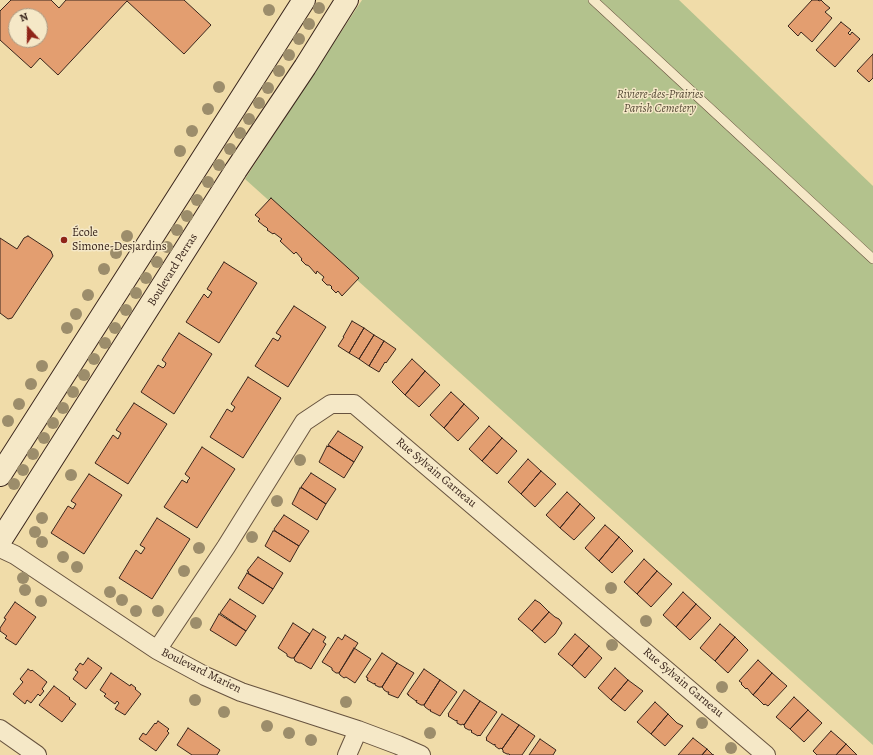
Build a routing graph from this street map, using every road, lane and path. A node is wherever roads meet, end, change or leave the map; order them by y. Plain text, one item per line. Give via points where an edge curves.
1 (304, 0) edge
2 (347, 0) edge
3 (593, 0) edge
4 (873, 259) edge
5 (0, 475) edge
6 (0, 541) edge
7 (0, 548) edge
8 (157, 650) junction
9 (0, 729) edge
10 (358, 730) junction
11 (37, 755) edge
12 (347, 755) edge
13 (421, 755) edge
14 (766, 755) edge

1 - 5 main road
2 - 6 main road, Boulevard Perras
3 - 4 lane
7 - 8 street, Boulevard Marien via 15,555
8 - 10 street, Boulevard Marien via 241,692
8 - 14 street, Rue Sylvain Garneau via 226,547 304,422 331,404 354,404
9 - 11 street
10 - 12 street
10 - 13 street, Boulevard Marien

